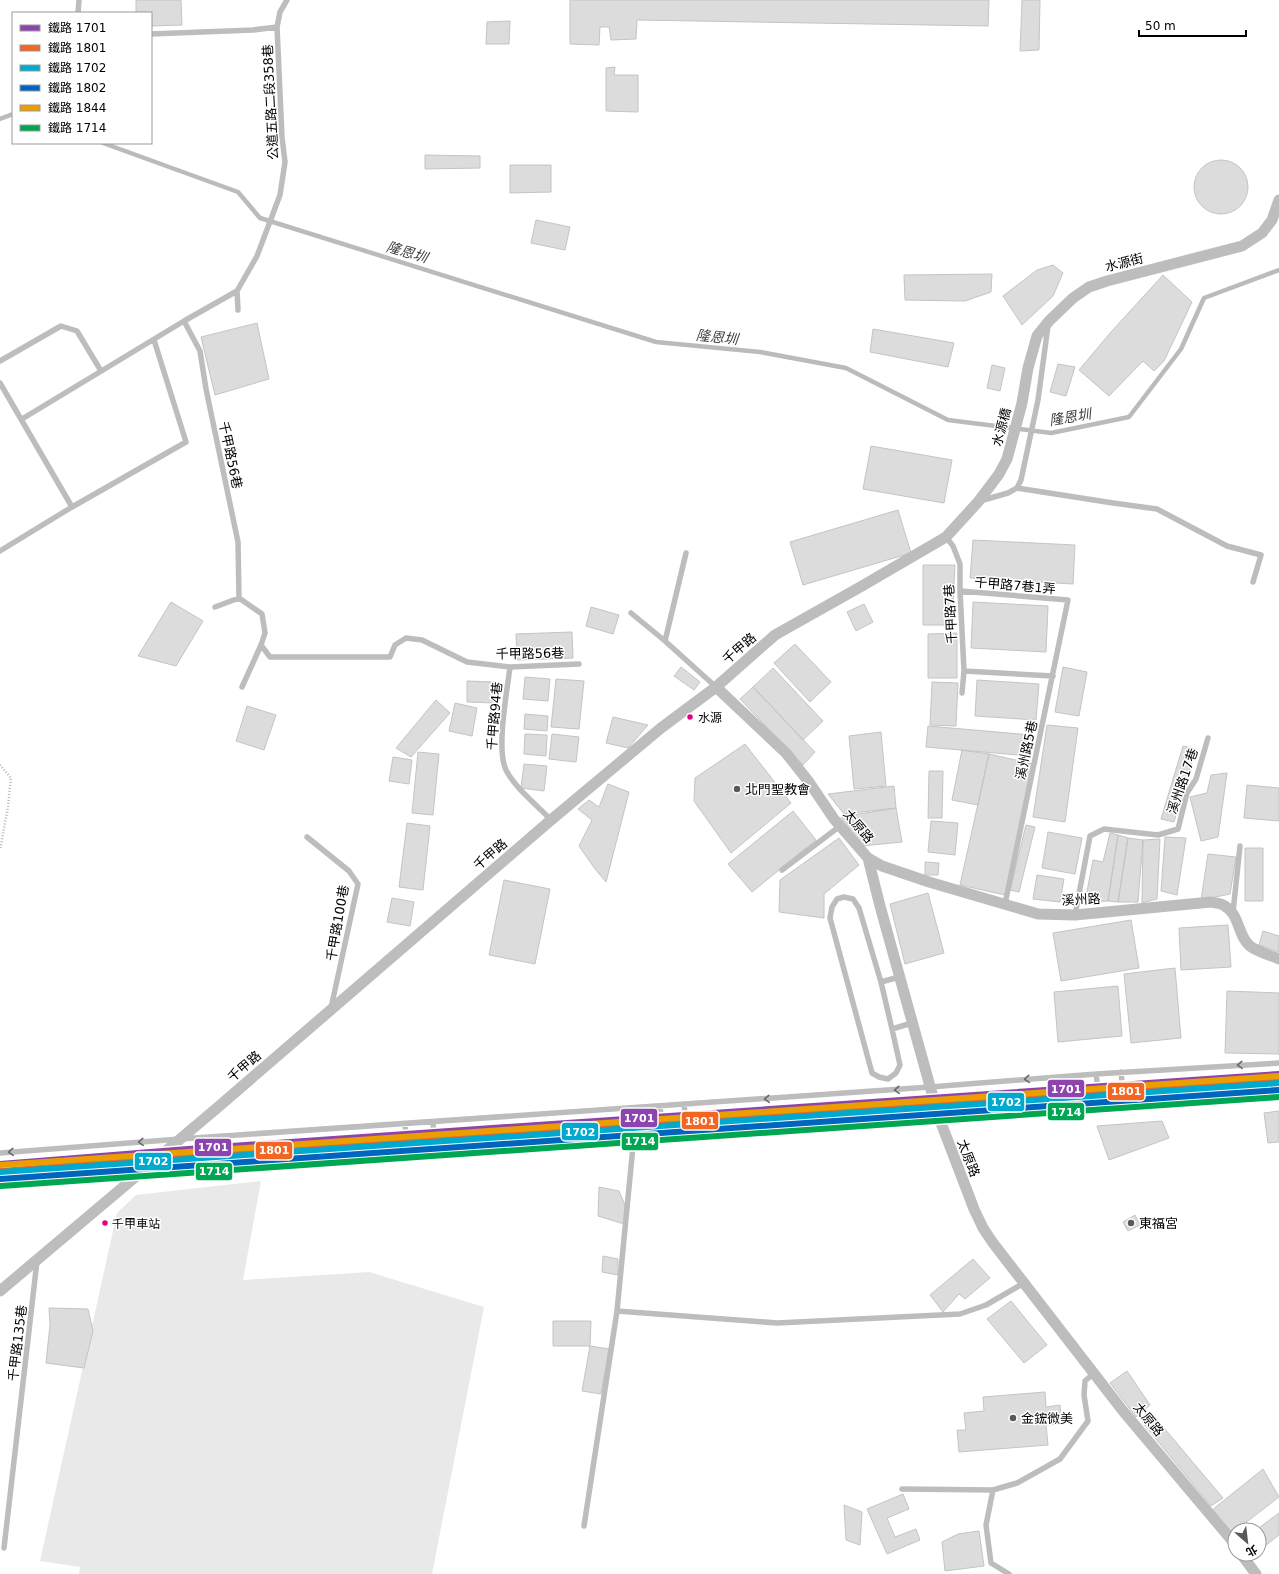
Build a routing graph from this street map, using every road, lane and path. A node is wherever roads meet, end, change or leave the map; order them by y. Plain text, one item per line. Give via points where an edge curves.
1 (79, 0) edge
2 (287, 0) edge
3 (78, 12) edge
4 (277, 27) junction
5 (152, 34) edge
6 (1279, 200) edge
7 (237, 291) junction
8 (238, 310) dead end
9 (184, 321) junction
10 (1049, 321) junction
11 (154, 340) junction
12 (0, 361) edge
13 (101, 372) junction
14 (0, 383) edge
15 (1022, 403) joint
16 (22, 419) junction
17 (1007, 460) joint
18 (1017, 488) junction
19 (978, 502) junction
20 (72, 507) junction
21 (946, 537) junction
22 (0, 551) edge
23 (686, 553) dead end
24 (1252, 582) dead end
25 (960, 591) junction
26 (239, 598) junction
27 (1068, 600) joint
28 (214, 607) dead end
29 (631, 613) dead end
30 (665, 641) junction
31 (261, 645) junction
32 (579, 664) dead end
33 (510, 667) junction
34 (964, 671) junction
35 (1053, 676) junction
36 (716, 687) junction
37 (242, 688) dead end
38 (962, 693) dead end
39 (1208, 738) dead end
40 (0, 765) edge
41 (551, 820) junction
42 (840, 826) junction
43 (307, 837) dead end
44 (1240, 846) dead end
45 (0, 850) edge
46 (868, 858) junction
47 (782, 870) dead end
48 (1005, 904) junction
49 (1233, 913) junction
50 (1075, 915) junction
51 (1279, 959) edge
52 (899, 977) junction
53 (881, 982) junction
54 (331, 1010) junction
55 (912, 1023) junction
56 (892, 1029) junction
57 (1279, 1063) edge
58 (1121, 1072) junction
59 (1096, 1074) junction
60 (930, 1088) junction
61 (1279, 1092) edge
62 (1124, 1102) junction
63 (684, 1104) junction
64 (1100, 1104) junction
65 (660, 1106) junction
66 (938, 1115) junction
67 (433, 1122) junction
68 (405, 1124) junction
69 (686, 1132) junction
70 (663, 1134) junction
71 (634, 1136) junction
72 (180, 1139) junction
73 (435, 1149) junction
74 (407, 1151) junction
75 (0, 1153) edge
76 (143, 1171) junction
77 (0, 1181) edge
78 (38, 1259) junction
79 (1024, 1283) junction
80 (0, 1291) edge
81 (617, 1311) junction
82 (1094, 1373) junction
83 (902, 1489) dead end
84 (993, 1490) junction
85 (584, 1526) dead end
86 (1227, 1534) edge
87 (4, 1548) dead end
88 (1247, 1562) edge
89 (1009, 1574) edge
90 (1256, 1574) edge

1 - 3 lane
2 - 4 lane, 公道五路二段358巷 via 280,12
4 - 5 lane, 公道五路二段358巷
4 - 7 lane, 公道五路二段358巷 via 285,162 280,195 257,256
6 - 10 street, 水源街 via 1272,220 1262,233 1242,246 1089,287
7 - 8 lane
7 - 9 lane
9 - 11 lane
9 - 26 lane, 千甲路56巷 via 200,351 238,542
10 - 15 street, 水源街 via 1037,336
10 - 18 lane via 1038,400 1021,480
11 - 13 lane
11 - 20 lane via 186,442
12 - 13 lane via 61,326 77,331
13 - 16 lane
14 - 16 lane
15 - 17 street, 水源橋
16 - 20 lane
17 - 19 street, 千甲路
18 - 19 lane
18 - 24 lane via 1157,509 1227,546 1261,555
19 - 21 street, 千甲路
20 - 22 lane
21 - 25 lane, 千甲路7巷 via 953,546 960,564
21 - 36 street, 千甲路 via 775,635
23 - 30 lane
25 - 27 lane, 千甲路7巷1弄
25 - 34 lane, 千甲路7巷
26 - 28 lane
26 - 31 lane via 262,614 264,633
27 - 35 lane, 溪州路5巷
29 - 30 lane
30 - 36 lane
31 - 33 lane, 千甲路56巷 via 270,657 390,657 395,645 406,638 422,640 467,662
31 - 37 lane
32 - 33 lane, 千甲路56巷
33 - 41 lane, 千甲路94巷 via 501,747 502,760 514,781
34 - 35 lane
34 - 38 lane, 千甲路7巷
35 - 48 lane, 溪州路5巷
36 - 41 street, 千甲路 via 661,728
36 - 42 street, 太原路 via 786,753
39 - 50 lane, 溪州路17巷 via 1196,779 1187,793 1178,829 1158,836 1104,829 1090,836
40 - 45 path via 11,778
41 - 54 street, 千甲路
42 - 46 street, 太原路
42 - 47 lane
43 - 54 lane, 千甲路100巷 via 349,871 358,884
44 - 49 lane
46 - 48 street, 溪州路 via 882,866 929,882
46 - 52 street, 太原路
48 - 50 street, 溪州路 via 1038,914
49 - 50 street, 溪州路 via 1223,904 1211,902
49 - 51 street via 1244,938 1250,945
52 - 53 lane
52 - 55 street, 太原路
53 - 56 lane
53 - 56 lane via 859,908 853,899 836,899 830,918 872,1073 888,1079 896,1073 900,1065
54 - 72 street, 千甲路
55 - 56 lane
55 - 60 street, 太原路
57 -> 58 lane
58 - 59 lane
58 - 62 lane
59 -> 60 lane
59 - 64 lane
60 -> 63 lane
60 - 66 street, 太原路
61 - 62 lane
62 - 64 lane
63 - 65 lane
63 - 69 lane
64 - 66 lane
65 - 67 lane
65 - 70 lane
66 - 69 lane
66 - 79 street, 太原路 via 982,1228
67 - 68 lane
67 - 73 lane
68 - 72 lane
68 - 74 lane
69 - 70 lane
70 - 71 lane
71 - 73 lane
71 - 81 lane
72 -> 75 lane
72 - 76 street, 千甲路
73 - 74 lane
74 - 76 lane
76 - 77 lane
76 - 78 street, 千甲路
78 - 80 street, 千甲路
78 - 87 lane, 千甲路135巷
79 - 81 lane via 986,1305 960,1314 777,1323
79 - 82 street, 太原路
81 - 85 lane
82 - 84 lane via 1085,1381 1084,1395 1088,1421 1060,1459 1017,1483
82 - 86 street, 太原路
83 - 84 lane
84 - 89 lane via 986,1525 991,1563
88 - 90 street

